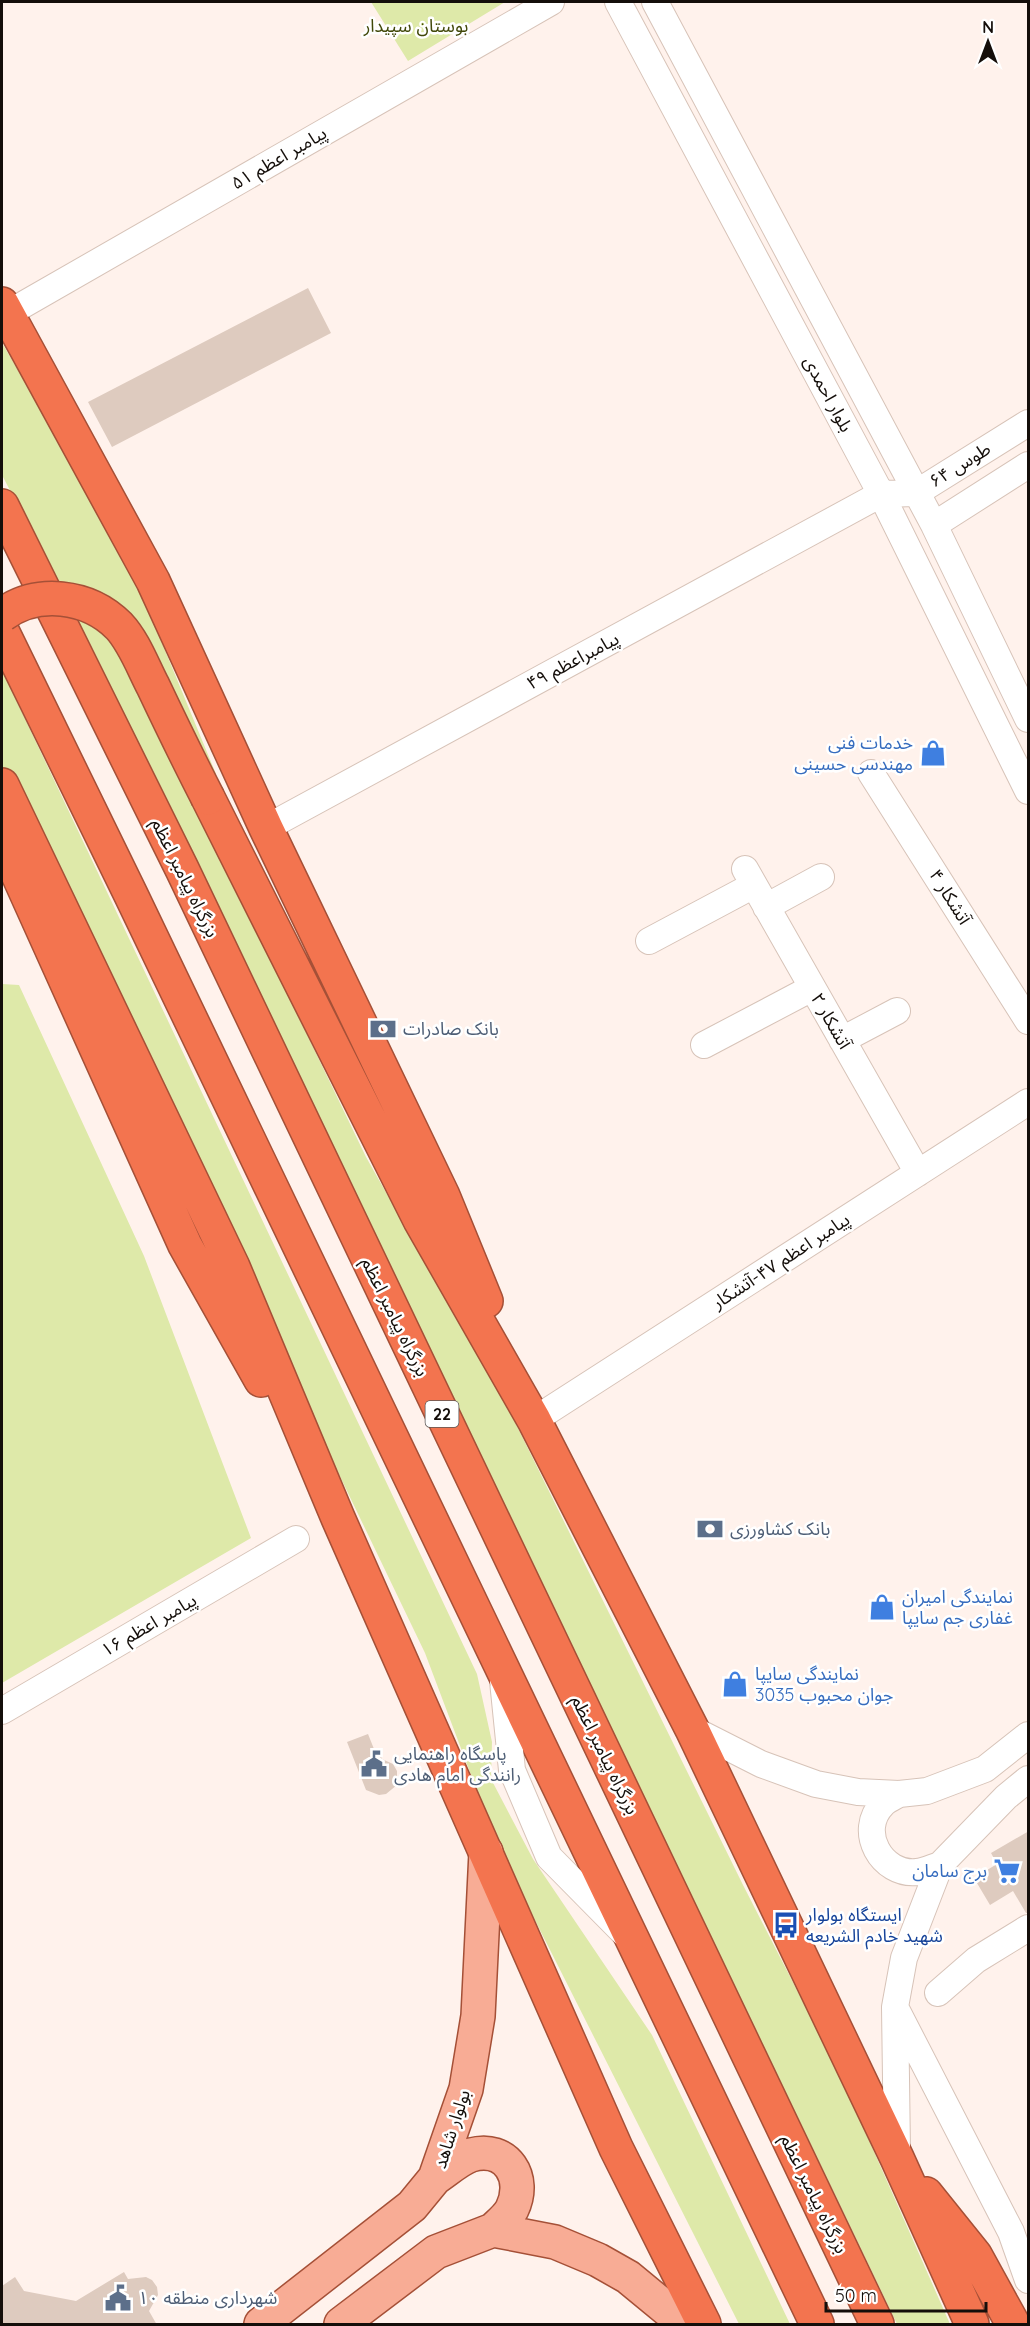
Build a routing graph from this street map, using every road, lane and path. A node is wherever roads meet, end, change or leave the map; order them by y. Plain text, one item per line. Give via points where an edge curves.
1 (551, 2) edge
2 (618, 2) edge
3 (655, 2) edge
4 (4, 309) edge
5 (1029, 423) edge
6 (1029, 465) edge
7 (916, 493) junction
8 (881, 494) junction
9 (2, 506) edge
10 (934, 525) junction
11 (2, 615) edge
12 (2, 631) edge
13 (1029, 719) edge
14 (871, 773) dead end
15 (2, 785) edge
16 (1029, 791) edge
17 (266, 828) junction
18 (2, 839) edge
19 (821, 877) dead end
20 (755, 887) junction
21 (650, 941) dead end
22 (812, 988) junction
23 (897, 1011) dead end
24 (1029, 1021) edge
25 (842, 1040) junction
26 (704, 1045) dead end
27 (1029, 1102) edge
28 (918, 1173) junction
29 (534, 1419) junction
30 (338, 1518) junction
31 (296, 1539) dead end
32 (2, 1711) edge
33 (692, 1730) junction
34 (1029, 1735) edge
35 (1029, 1779) edge
36 (899, 1794) junction
37 (486, 1852) junction
38 (940, 1865) junction
39 (1029, 1928) edge
40 (938, 1993) dead end
41 (895, 2007) junction
42 (897, 2158) junction
43 (435, 2178) junction
44 (1020, 2228) edge
45 (493, 2230) junction
46 (1029, 2280) edge
47 (261, 2325) edge
48 (341, 2325) edge
49 (685, 2325) edge
50 (705, 2325) edge
51 (817, 2325) edge
52 (877, 2325) edge
53 (972, 2325) edge
54 (1013, 2325) edge

1 - 4 street, پیامبر اعظم ۵۱
2 - 8 street, بلوار احمدی
3 - 7 street, بلوار احمدی
4 - 17 highway via 153,581
5 - 7 street, طوس ۶۴
6 - 10 street, طوس ۶۴
7 - 8 street, طوس ۶۴
7 - 10 street, بلوار احمدی
8 - 10 street
8 - 16 street, بلوار احمدی
8 - 17 street, پیامبراعظم ۴۹
9 - 52 highway, بزرگراه پیامبر اعظم / 22 via 187,880
10 - 13 street, بلوار احمدی
11 - 29 highway, bridge via 13,606 41,598 70,599 97,609 120,627 420,1220
12 - 51 highway
14 - 24 street, آتشکار ۴
15 - 30 highway via 233,1267
17 - 29 highway via 443,1196
18 - 30 highway via 185,1245
19 - 20 street
20 - 21 street
20 - 22 street, آتشکار ۲
22 - 25 street, آتشکار ۲
22 - 26 street
23 - 25 street
25 - 28 street, آتشکار ۲
27 - 28 street, پیامبر اعظم ۴۷-آتشکار
28 - 29 street, پیامبر اعظم ۴۷-آتشکار
29 - 33 highway
30 - 37 highway
31 - 32 street, پیامبر اعظم ۱۶
33 - 36 street via 761,1764 816,1784
33 - 42 highway
34 - 36 street via 985,1769 927,1791
35 - 38 street via 1006,1797
36 - 38 street via 882,1805 873,1822 872,1841 881,1859 898,1870 917,1872
37 - 43 main road, بولوار شاهد via 478,2016 466,2089
37 - 50 highway via 616,2148
38 - 41 street via 904,1958
39 - 40 street via 976,1960
41 - 42 street
41 - 44 street
42 - 53 highway
42 - 54 highway via 975,2255
43 - 45 main road via 469,2156 494,2155 506,2161 515,2172 516,2198 511,2212
43 - 47 main road, بولوار شاهد via 412,2206
44 - 46 street
45 - 48 main road via 436,2252
45 - 49 main road via 555,2242 598,2260 628,2277

